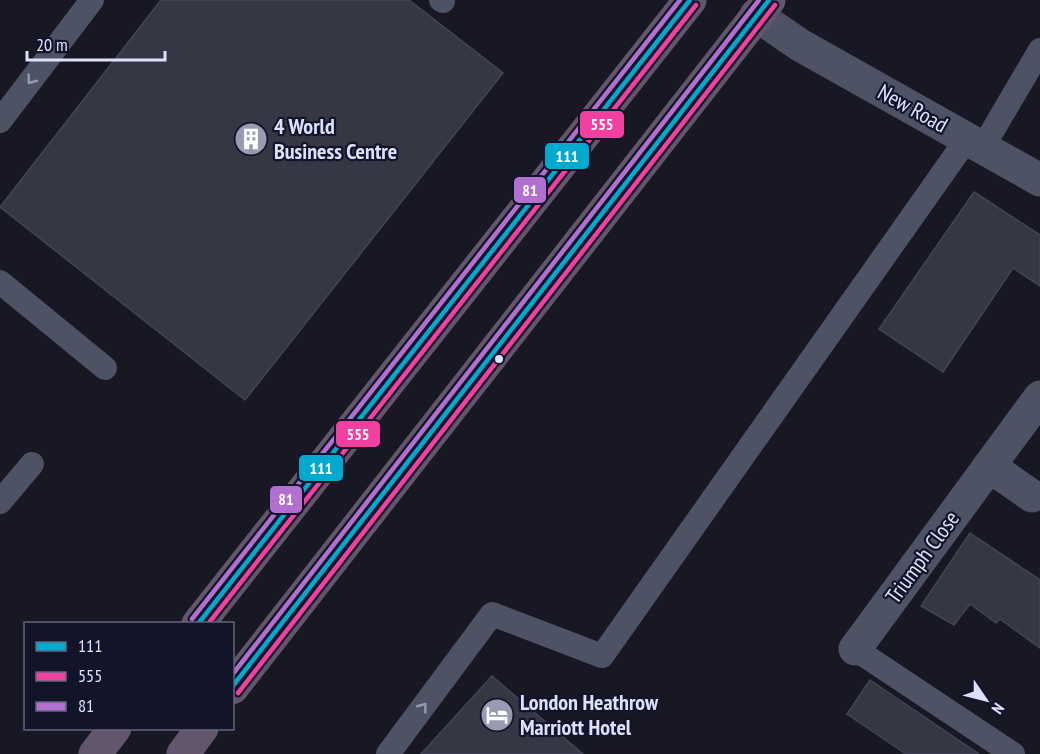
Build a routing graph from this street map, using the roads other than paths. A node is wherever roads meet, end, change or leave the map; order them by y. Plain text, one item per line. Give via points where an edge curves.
1 (92, 0) edge
2 (690, 0) edge
3 (762, 8) edge
4 (1040, 50) edge
5 (0, 121) edge
6 (975, 143) junction
7 (1040, 180) edge
8 (0, 282) edge
9 (105, 368) dead end
10 (1040, 397) edge
11 (32, 464) dead end
12 (989, 466) junction
13 (1032, 496) dead end
14 (0, 502) edge
15 (200, 622) edge
16 (855, 649) joint
17 (234, 685) edge
18 (114, 730) edge
19 (201, 730) edge
20 (95, 754) edge
21 (183, 754) edge
22 (388, 754) edge
23 (1013, 754) edge

1 -> 5 lane
2 - 15 highway
3 - 6 street, New Road via 800,45
3 - 17 highway
4 - 6 lane
6 - 7 street, New Road
22 -> 6 lane via 492,614 602,656
8 - 9 lane
10 - 12 street, Triumph Close
11 - 14 lane
12 - 13 street
12 - 16 street, Triumph Close
16 - 23 lane
18 - 20 highway
19 - 21 highway

